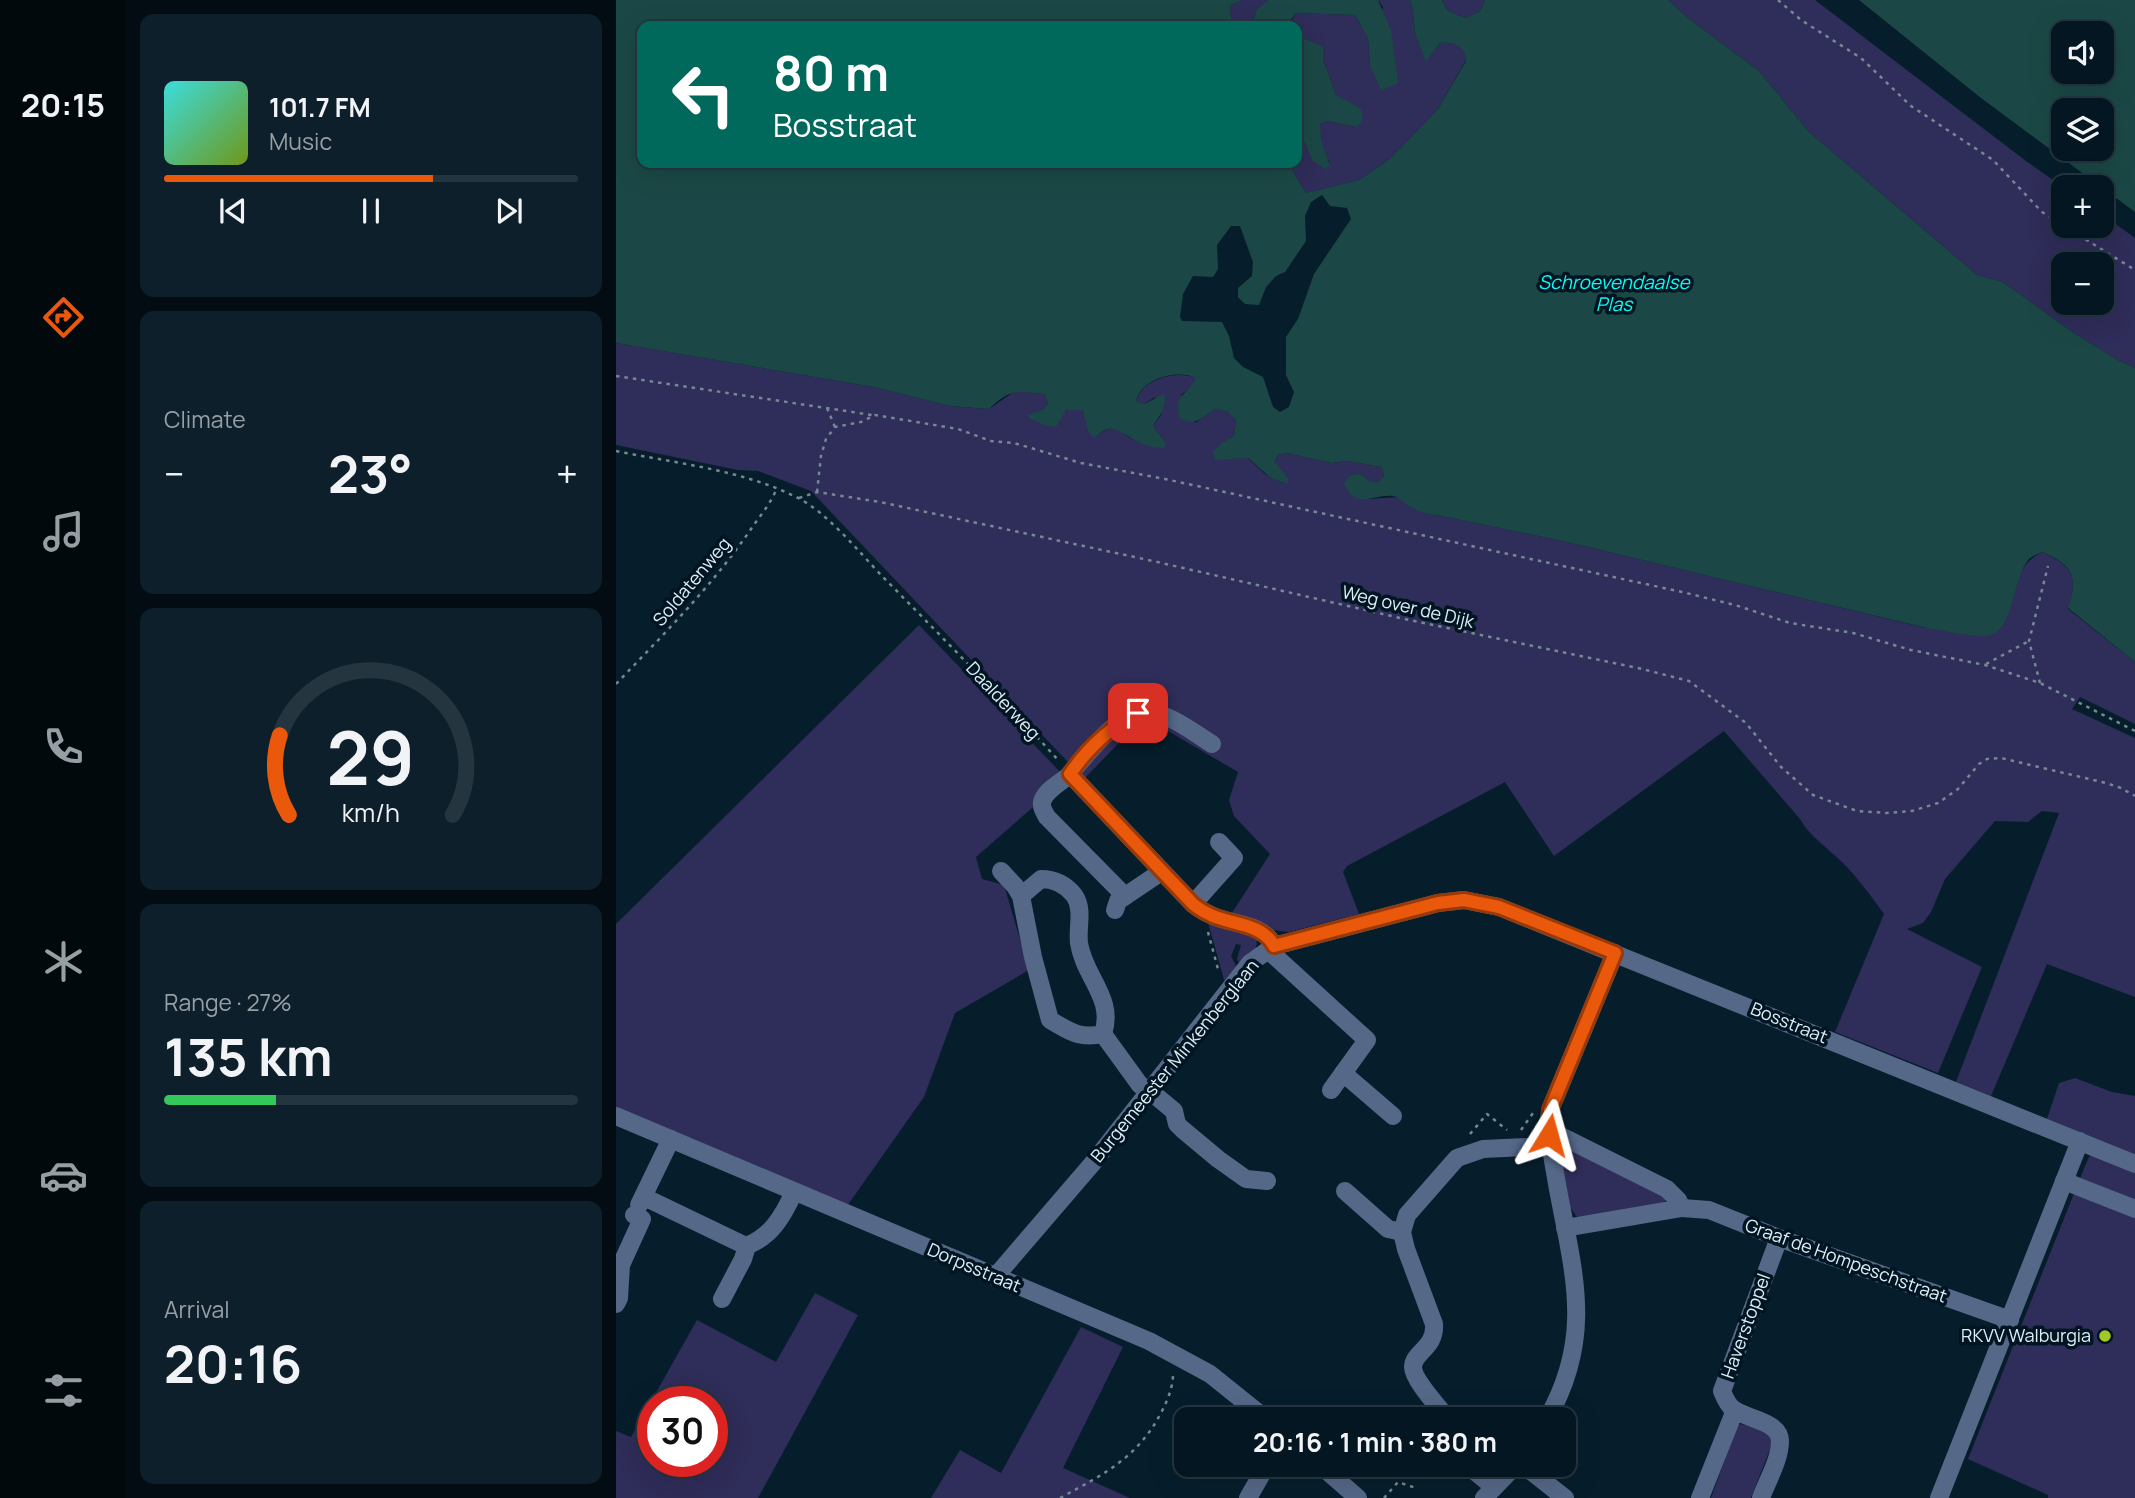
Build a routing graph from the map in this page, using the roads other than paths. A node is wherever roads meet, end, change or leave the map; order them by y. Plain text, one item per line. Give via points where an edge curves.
1 (1212, 744) dead end
2 (1070, 774) junction
3 (1219, 842) dead end
4 (1001, 871) dead end
5 (1161, 872) junction
6 (1020, 896) junction
7 (1438, 903) joint
8 (1197, 907) junction
9 (1271, 948) junction
10 (1615, 953) junction
11 (1103, 1034) junction
12 (1343, 1073) junction
13 (1331, 1090) dead end
14 (1150, 1091) junction
15 (616, 1116) edge
16 (1393, 1116) dead end
17 (671, 1139) junction
18 (1550, 1141) junction
19 (2080, 1141) junction
20 (2135, 1164) edge
21 (1267, 1181) dead end
22 (2064, 1181) junction
23 (1345, 1191) dead end
24 (794, 1192) junction
25 (644, 1197) junction
26 (1682, 1208) junction
27 (2135, 1209) edge
28 (1565, 1228) junction
29 (1402, 1232) junction
30 (1779, 1238) junction
31 (742, 1245) junction
32 (995, 1277) junction
33 (722, 1299) dead end
34 (616, 1304) edge
35 (2010, 1320) junction
36 (1251, 1407) edge
37 (1439, 1407) edge
38 (1553, 1407) edge
39 (1735, 1410) junction
40 (1260, 1477) edge
41 (1334, 1477) edge
42 (1477, 1477) edge
43 (1505, 1477) edge
44 (1538, 1477) edge
45 (1489, 1492) edge
46 (1248, 1498) edge
47 (1358, 1498) edge
48 (1565, 1498) edge
49 (1700, 1498) edge
50 (1760, 1498) edge
51 (1939, 1498) edge

1 - 2 street via 1163,715 1138,713 1107,734
2 - 5 street
2 - 5 street via 1046,794 1043,809 1120,903
3 - 8 street via 1234,858
4 - 6 street
5 - 8 street
6 - 11 street via 1050,1020 1086,1038
6 - 11 street via 1041,879 1056,880 1073,895 1080,908 1079,942 1084,959 1107,1010
7 - 9 street, Burgemeester Minkenberglaan
7 - 10 street, Bosstraat via 1464,900 1499,907
8 - 9 street via 1254,928 1269,937
9 - 12 street via 1367,1040
9 - 14 street, Burgemeester Minkenberglaan via 1250,963
10 - 18 street via 1550,1110
10 - 19 street, Bosstraat
11 - 14 street via 1140,1085
12 - 13 street
12 - 16 street
14 - 21 street via 1174,1111 1177,1124 1218,1159 1246,1179
14 - 32 street, Burgemeester Minkenberglaan
15 - 17 street, Dorpsstraat
17 - 24 street, Dorpsstraat
17 - 25 street
18 - 26 street via 1561,1136 1667,1189
18 - 28 street
18 - 29 street via 1483,1149 1457,1158 1407,1216
19 - 20 street, Bosstraat
19 - 22 street
22 - 27 street
22 - 35 street
23 - 29 street via 1388,1229
24 - 31 street via 772,1230 759,1242
24 - 32 street, Dorpsstraat
25 - 31 street
25 - 34 street via 632,1218 642,1219 621,1265
26 - 28 street, Graaf de Hompeschstraat
26 - 30 street, Graaf de Hompeschstraat via 1709,1210
28 - 38 street via 1578,1303 1571,1361
29 - 37 street via 1434,1324 1431,1342 1413,1367
30 - 35 street, Graaf de Hompeschstraat
30 - 39 street, Haverstoppel via 1722,1391
31 - 33 street via 743,1259
32 - 36 street, Dorpsstraat via 1149,1341 1210,1374
35 - 51 street
39 - 49 street
39 - 50 street via 1774,1427 1780,1438
40 - 46 street
41 - 47 street
42 - 45 street
43 - 45 street
44 - 48 street

